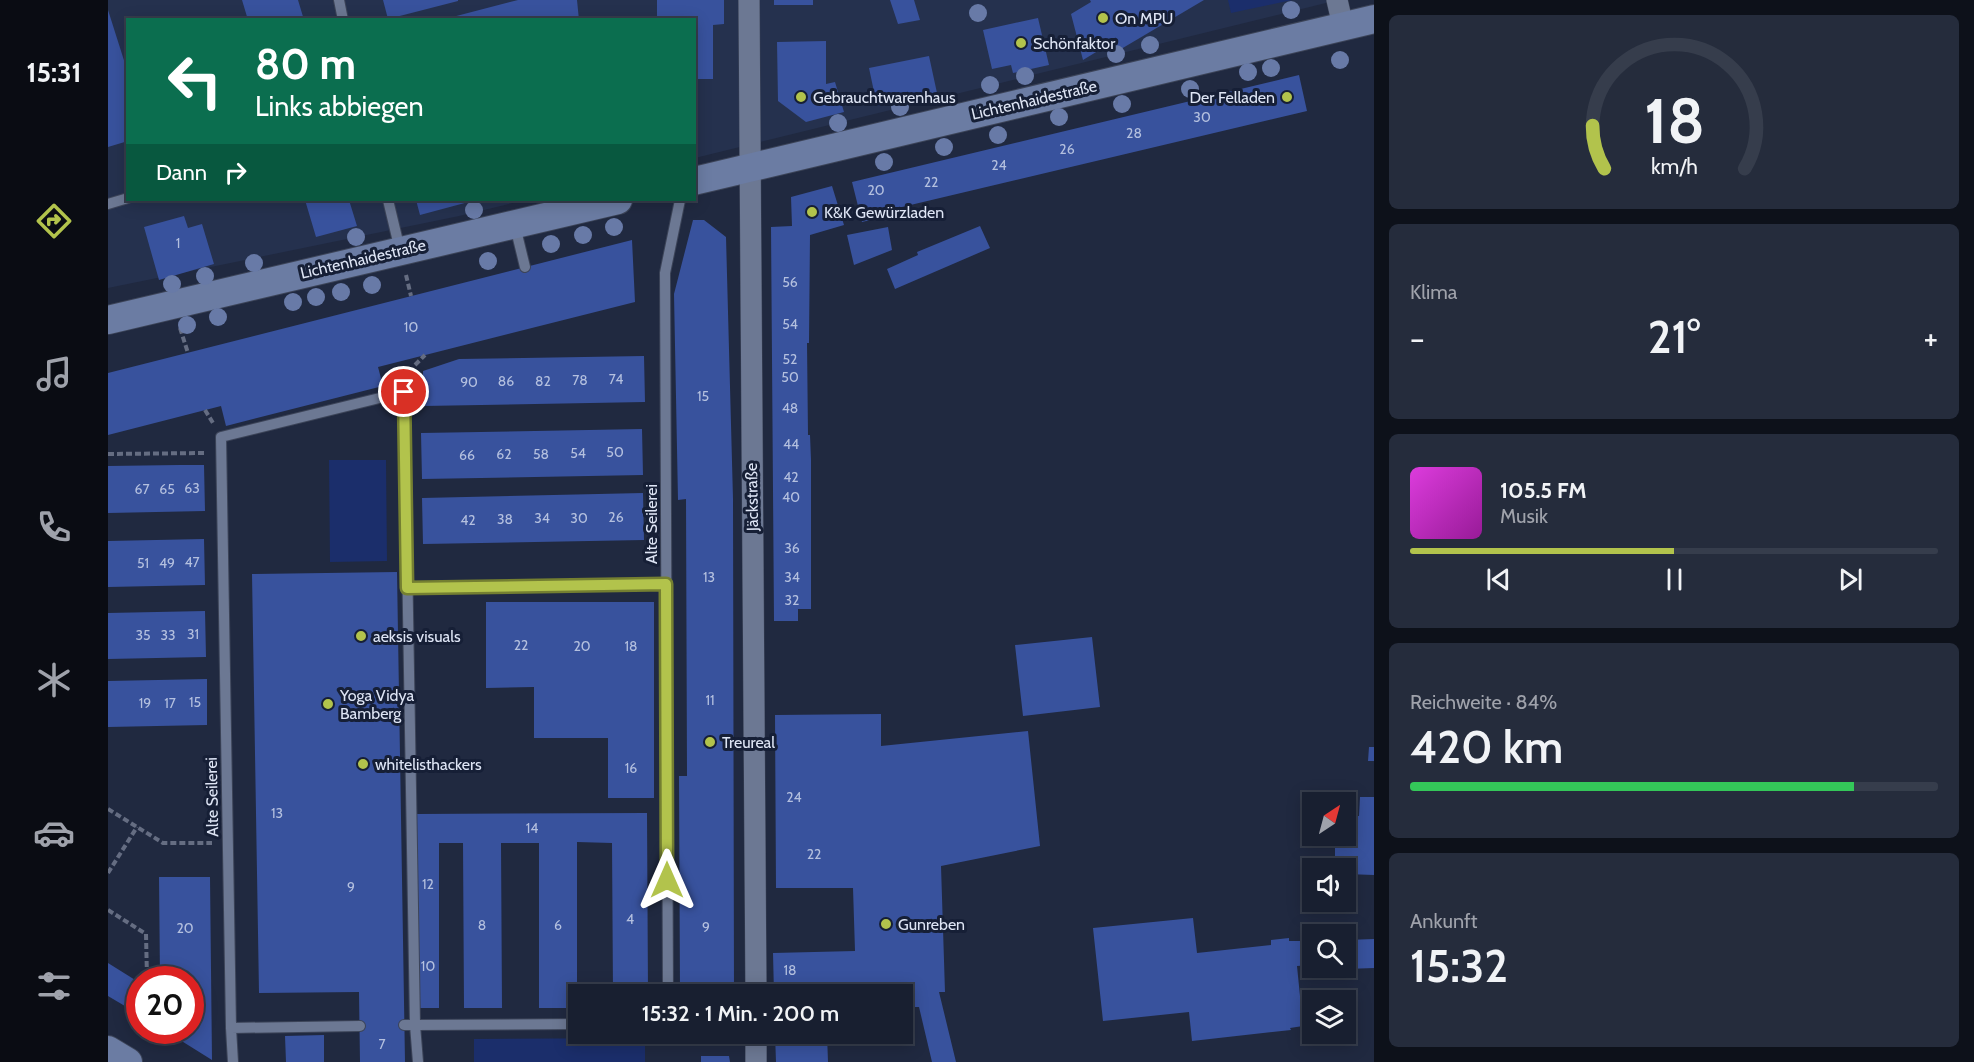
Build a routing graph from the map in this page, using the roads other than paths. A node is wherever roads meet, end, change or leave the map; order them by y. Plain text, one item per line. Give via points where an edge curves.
1 (339, 0) edge
2 (749, 0) edge
3 (1340, 13) edge
4 (343, 18) edge
5 (1374, 19) edge
6 (749, 168) junction
7 (696, 181) edge
8 (126, 199) edge
9 (388, 201) edge
10 (609, 201) edge
11 (681, 201) edge
12 (108, 204) edge
13 (555, 207) edge
14 (515, 224) junction
15 (400, 251) junction
16 (525, 267) dead end
17 (108, 320) edge
18 (404, 377) dead end
19 (404, 392) junction
20 (666, 584) junction
21 (407, 588) junction
22 (668, 984) edge
23 (756, 984) edge
24 (568, 1024) edge
25 (410, 1025) junction
26 (360, 1026) dead end
27 (231, 1028) junction
28 (756, 1044) edge
29 (108, 1050) edge
30 (128, 1062) edge
31 (233, 1062) edge
32 (418, 1062) edge
33 (756, 1062) edge

1 - 4 lane
2 - 6 street, Jäckstraße
3 - 5 street, Lichtenhaidestraße
3 - 6 street, Lichtenhaidestraße
6 - 7 street, Lichtenhaidestraße
6 - 23 street, Jäckstraße
8 - 12 lane
9 - 15 lane
10 - 13 street, Lichtenhaidestraße
11 - 20 lane, Alte Seilerei via 665,273
13 - 14 street, Lichtenhaidestraße
14 - 15 street, Lichtenhaidestraße
14 - 16 lane
15 - 17 street, Lichtenhaidestraße
18 - 19 lane
19 - 21 lane
19 - 27 lane, Alte Seilerei via 221,437
20 - 21 lane
20 - 22 lane, Alte Seilerei
21 - 25 lane
24 - 25 lane
25 - 32 lane
26 - 27 lane
27 - 31 lane, Alte Seilerei
28 - 33 street
29 - 30 street

